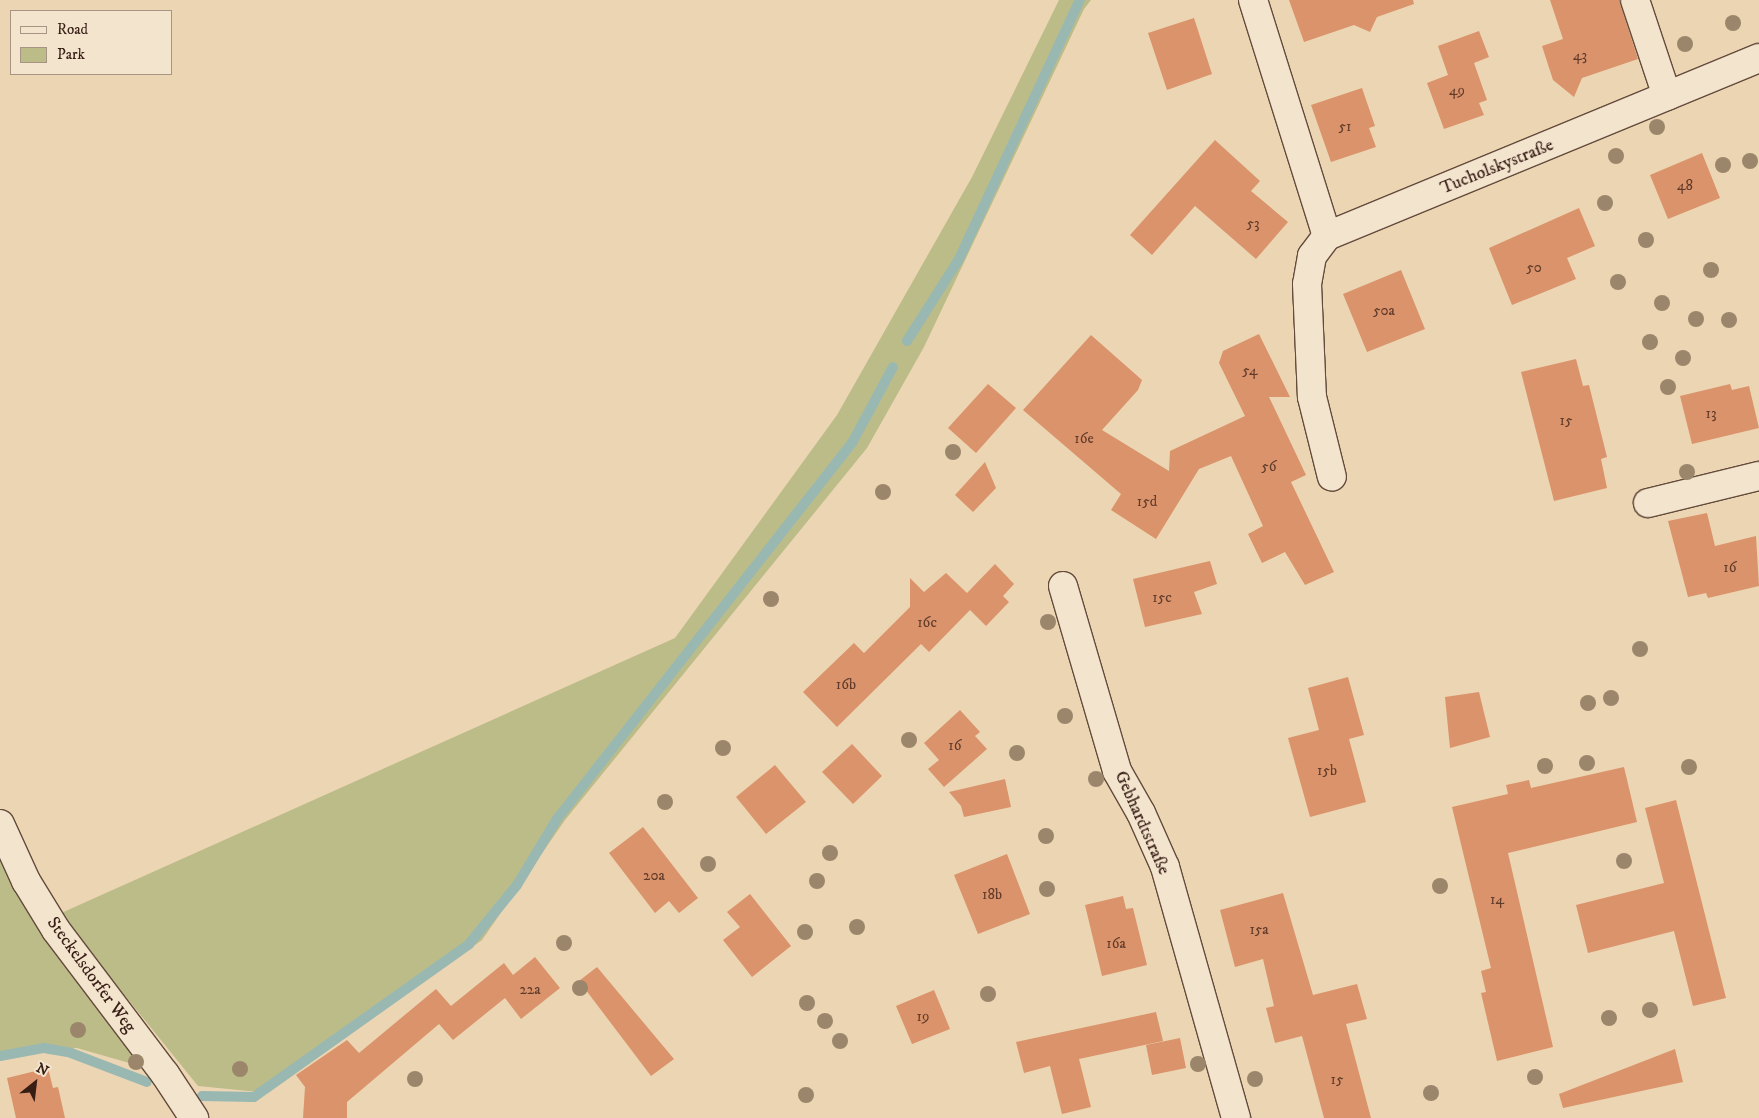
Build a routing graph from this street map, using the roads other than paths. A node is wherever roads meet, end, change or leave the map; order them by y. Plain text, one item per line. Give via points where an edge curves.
1 (1253, 0) edge
2 (1635, 0) edge
3 (1759, 58) edge
4 (1667, 96) junction
5 (1327, 236) junction
6 (1759, 476) edge
7 (1332, 478) dead end
8 (1648, 503) dead end
9 (1063, 586) dead end
10 (0, 824) edge
11 (194, 1118) edge
12 (1236, 1118) edge

1 - 5 street
2 - 4 street
3 - 4 street, Tucholskystraße
4 - 5 street, Tucholskystraße
5 - 7 street via 1312,256 1307,284 1312,397
6 - 8 street
9 - 12 street, Gebhardtstraße via 1118,771 1165,867
10 - 11 street, Steckelsdorfer Weg via 26,881 56,930 166,1074

